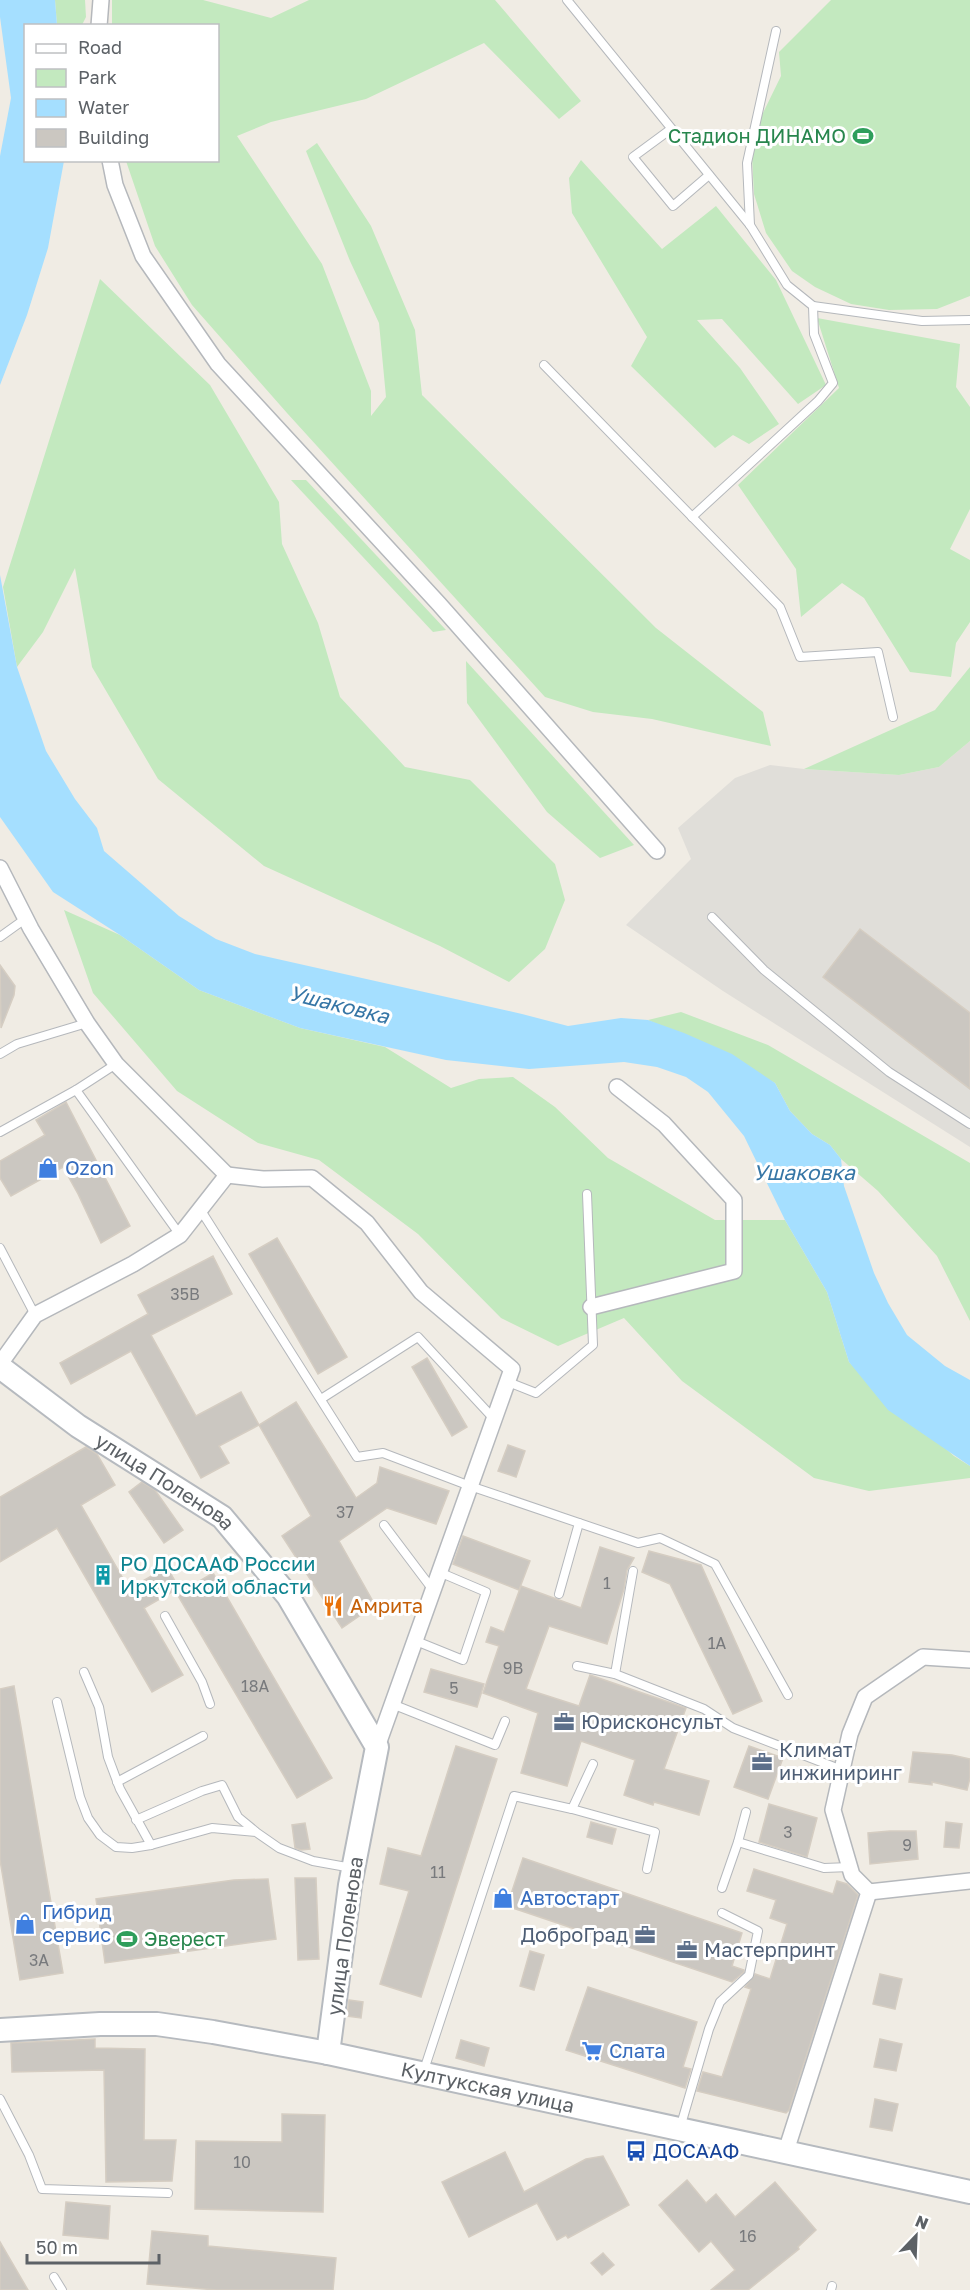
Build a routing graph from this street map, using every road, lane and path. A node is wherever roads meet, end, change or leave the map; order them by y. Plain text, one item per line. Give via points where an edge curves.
1 (101, 0) edge
2 (567, 0) edge
3 (99, 24) edge
4 (776, 31) dead end
5 (671, 129) junction
6 (110, 162) edge
7 (709, 175) junction
8 (750, 225) junction
9 (813, 306) junction
10 (970, 320) edge
11 (544, 365) dead end
12 (692, 516) junction
13 (893, 717) dead end
14 (657, 851) dead end
15 (0, 868) edge
16 (712, 917) dead end
17 (25, 919) junction
18 (0, 937) edge
19 (87, 1023) junction
20 (0, 1054) edge
21 (116, 1064) junction
22 (617, 1088) dead end
23 (76, 1090) junction
24 (970, 1124) edge
25 (0, 1132) edge
26 (227, 1175) junction
27 (587, 1194) dead end
28 (200, 1209) junction
29 (180, 1235) junction
30 (0, 1248) edge
31 (591, 1307) junction
32 (35, 1315) junction
33 (0, 1366) edge
34 (510, 1375) junction
35 (321, 1400) junction
36 (494, 1419) junction
37 (470, 1486) junction
38 (579, 1523) junction
39 (384, 1525) dead end
40 (633, 1571) dead end
41 (439, 1572) junction
42 (433, 1590) junction
43 (559, 1593) dead end
44 (165, 1616) dead end
45 (416, 1641) junction
46 (970, 1660) edge
47 (576, 1666) dead end
48 (84, 1672) dead end
49 (615, 1674) junction
50 (788, 1695) dead end
51 (57, 1702) dead end
52 (210, 1704) dead end
53 (392, 1704) junction
54 (505, 1721) dead end
55 (203, 1736) dead end
56 (377, 1747) junction
57 (593, 1764) dead end
58 (842, 1770) junction
59 (117, 1782) junction
60 (572, 1809) junction
61 (746, 1812) dead end
62 (136, 1820) junction
63 (256, 1832) junction
64 (738, 1842) junction
65 (151, 1845) junction
66 (850, 1867) junction
67 (353, 1868) junction
68 (647, 1869) dead end
69 (970, 1881) edge
70 (722, 1888) dead end
71 (869, 1893) junction
72 (722, 1913) dead end
73 (0, 2030) edge
74 (328, 2053) junction
75 (422, 2075) junction
76 (0, 2099) edge
77 (679, 2129) junction
78 (786, 2151) junction
79 (970, 2192) edge
80 (168, 2193) dead end
81 (54, 2277) dead end
82 (62, 2290) edge

1 - 3 street
2 - 5 lane
4 - 8 lane via 747,163
5 - 7 lane
5 - 7 lane via 633,157 673,206
6 - 14 street via 143,256 218,364 440,604
7 - 8 lane
8 - 9 lane via 787,285
9 - 10 lane via 922,321
9 - 12 lane via 814,334 832,383
11 - 12 lane
12 - 13 lane via 780,607 800,657 878,652
15 - 17 street
16 - 24 lane via 764,970 889,1072
17 - 18 lane
17 - 19 street
19 - 20 lane via 18,1044
19 - 21 street
21 - 23 lane
21 - 26 street
22 - 31 street via 664,1124 734,1200 734,1271
23 - 25 lane
23 - 29 lane
26 - 28 street
26 - 34 street via 312,1178 367,1223 421,1292
27 - 31 lane
28 - 29 street
28 - 35 lane
29 - 32 street
30 - 32 lane
31 - 34 lane via 593,1345 536,1393
32 - 33 street
33 - 56 street, улица Поленова via 78,1426 222,1516 288,1596
34 - 36 street, улица Поленова
35 - 36 lane via 418,1337
35 - 37 lane via 357,1457 383,1453
36 - 37 street, улица Поленова
37 - 38 lane
37 - 41 street, улица Поленова
38 - 43 lane
38 - 50 lane via 638,1543 660,1538 715,1564
39 - 42 lane
40 - 49 lane
41 - 42 street, улица Поленова
41 - 45 lane via 486,1592 463,1660
42 - 45 street, улица Поленова
44 - 52 lane
45 - 53 street, улица Поленова
46 - 58 street via 923,1657 865,1698 850,1734
47 - 49 lane
48 - 59 lane via 99,1707
49 - 58 lane via 704,1709 733,1728
51 - 65 lane via 88,1818 100,1835 116,1847
53 - 54 lane via 495,1745
53 - 56 street, улица Поленова
55 - 59 lane
56 - 67 street, улица Поленова
57 - 60 lane
58 - 66 street via 833,1810
59 - 62 lane
60 - 68 lane via 655,1832
60 - 75 lane via 514,1796
61 - 64 lane
62 - 63 lane via 222,1785 238,1817
62 - 65 lane
63 - 65 lane via 212,1828
63 - 67 lane via 279,1848 313,1862
64 - 66 lane via 824,1868
64 - 70 lane
66 - 71 street via 852,1875
67 - 74 street, улица Поленова
69 - 71 street
71 - 78 street
72 - 77 lane via 759,1931 749,1975 720,2002 709,2029
73 - 74 street, Култукская улица via 157,2024
74 - 75 street, Култукская улица
75 - 77 street, Култукская улица
76 - 80 lane via 42,2189
77 - 78 street, Култукская улица
78 - 79 street, Култукская улица
81 - 82 lane

